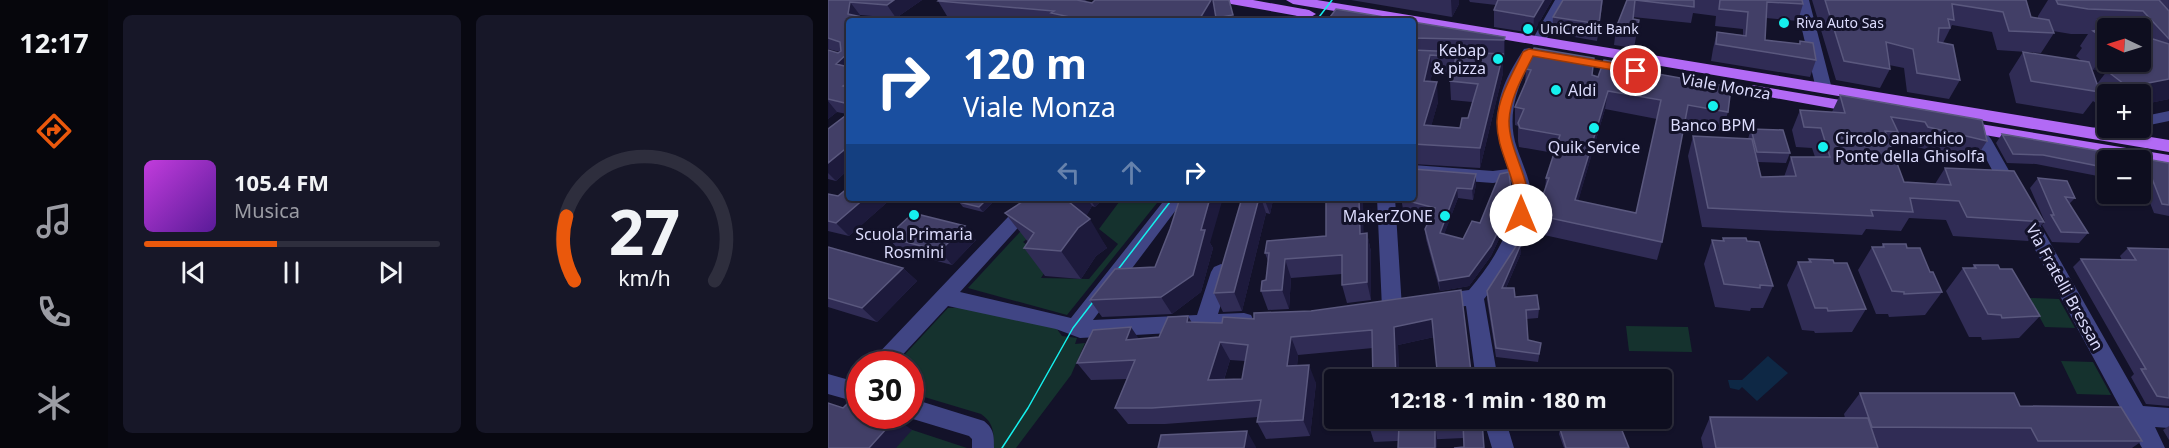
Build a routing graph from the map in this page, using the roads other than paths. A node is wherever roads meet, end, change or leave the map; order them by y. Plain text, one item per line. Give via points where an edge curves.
1 (1231, 0) edge
2 (1293, 0) edge
3 (1562, 0) edge
4 (1802, 0) edge
5 (1310, 15) edge
6 (1327, 18) edge
7 (1334, 18) edge
8 (1416, 28) edge
9 (1416, 32) edge
10 (1452, 33) junction
11 (1523, 57) junction
12 (1824, 96) junction
13 (2169, 116) edge
14 (2151, 120) edge
15 (1986, 128) junction
16 (2097, 133) edge
17 (2094, 134) junction
18 (2169, 146) edge
19 (2169, 161) edge
20 (1416, 171) edge
21 (1518, 173) junction
22 (1033, 201) edge
23 (1174, 201) edge
24 (1386, 201) edge
25 (1227, 253) edge
26 (945, 297) junction
27 (1474, 297) junction
28 (1392, 308) junction
29 (1369, 311) edge
30 (1266, 320) edge
31 (1205, 322) junction
32 (1076, 328) junction
33 (893, 351) edge
34 (1485, 369) edge
35 (828, 384) edge
36 (846, 388) edge
37 (924, 412) edge
38 (2136, 416) junction
39 (2169, 418) edge
40 (1497, 429) edge
41 (984, 443) edge
42 (1503, 448) edge
43 (2154, 448) edge

1 - 5 main road, Viale Monza
2 - 5 main road, Viale Monza
3 - 11 street
4 - 12 street
5 - 6 main road, Viale Monza
5 - 7 main road, Viale Monza
8 - 10 main road, Viale Monza
9 - 10 main road, Viale Monza
10 - 11 main road, Viale Monza
11 - 12 main road, Viale Monza via 1702,75
11 - 21 street via 1503,121
12 - 15 main road, Viale Monza
12 - 15 main road, Viale Monza
13 - 14 street
15 - 17 main road, Viale Monza
15 - 19 main road, Viale Monza
15 - 38 street, Via Fratelli Bressan
16 - 17 street
17 - 18 main road, Viale Monza
20 - 21 street via 1493,177
21 - 27 street via 1524,204 1521,215 1487,282
22 - 26 street
23 - 32 street
24 - 28 street
25 - 31 street
26 - 32 street
26 - 33 street
27 - 28 street
27 - 34 street
28 - 29 street
30 - 31 street
31 - 32 street
35 - 36 street
37 - 41 street via 976,428
38 - 39 street
38 - 43 street, Via Fratelli Bressan
40 - 42 street

